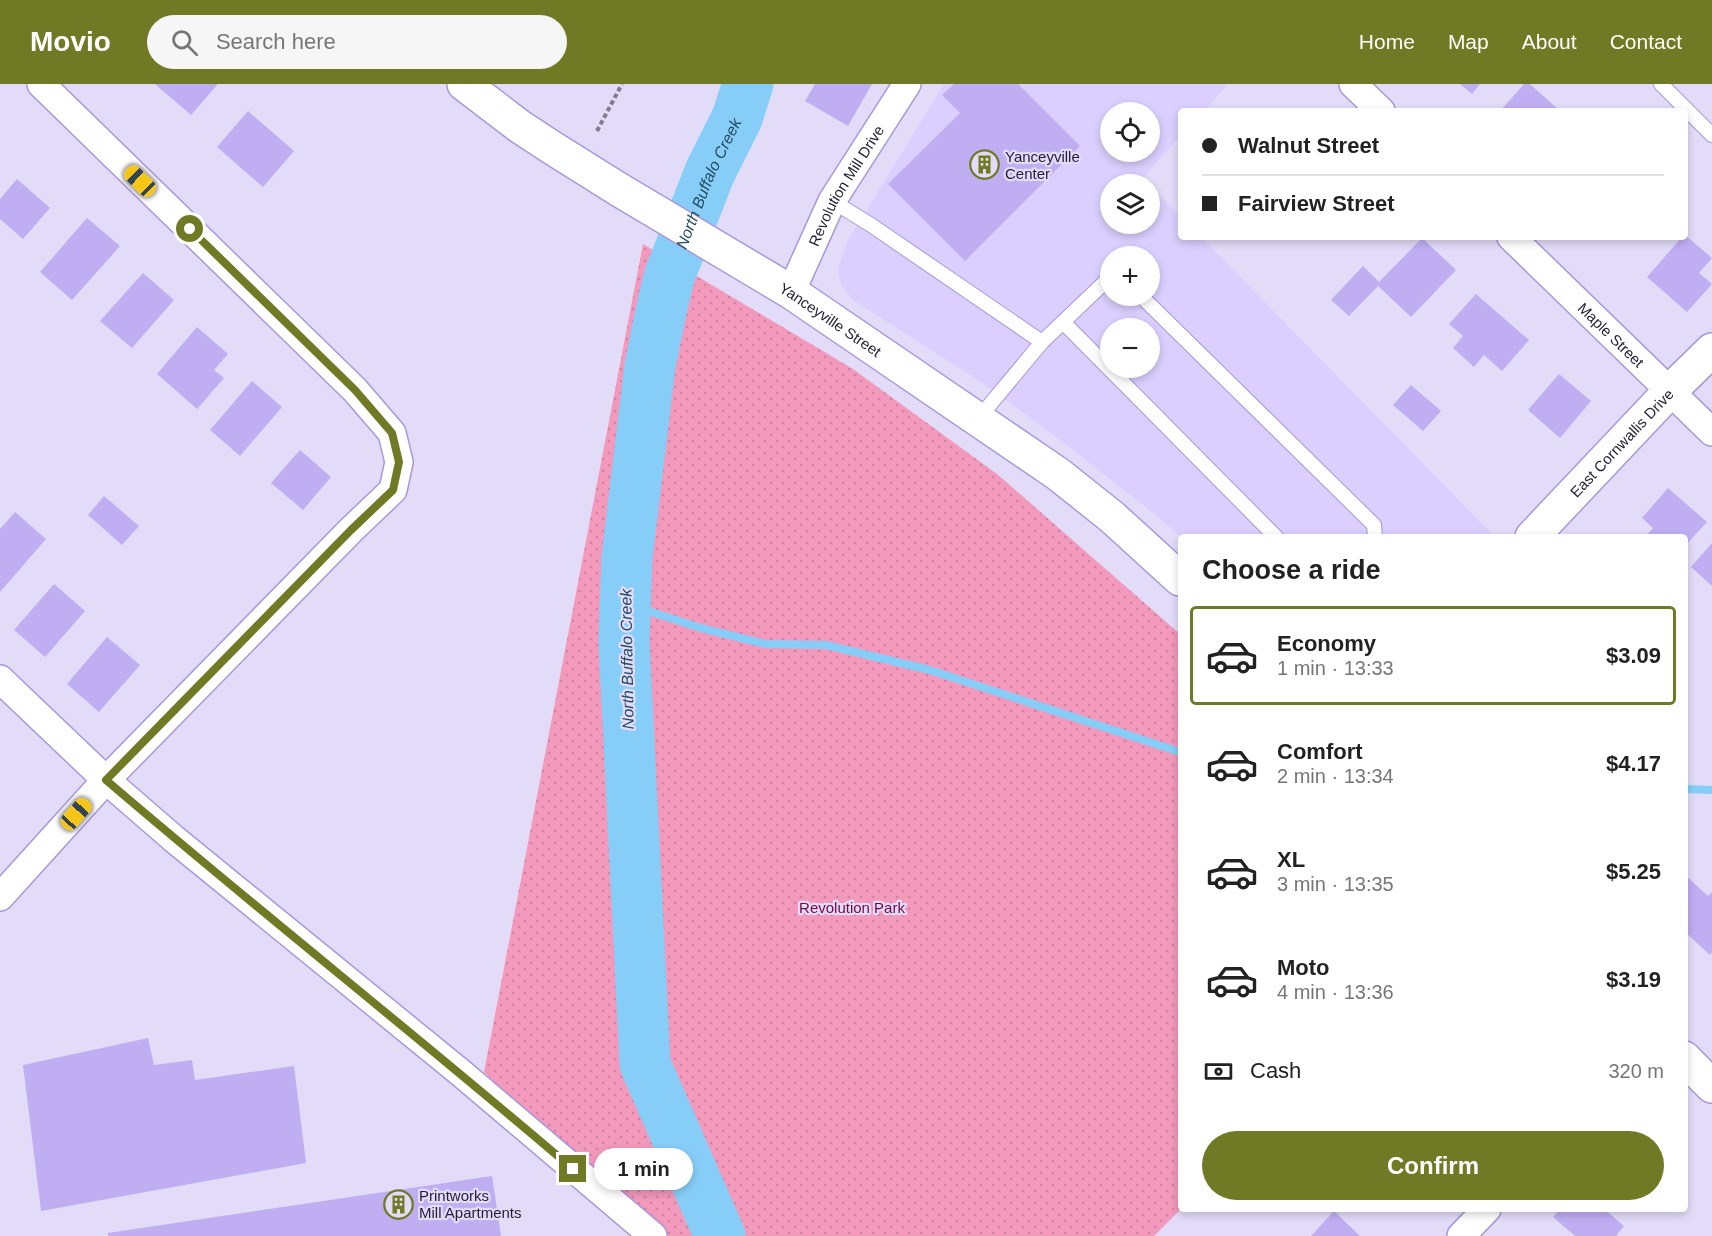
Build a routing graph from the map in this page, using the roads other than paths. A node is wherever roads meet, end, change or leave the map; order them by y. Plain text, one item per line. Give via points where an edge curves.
1 (41, 84) edge
2 (464, 84) edge
3 (907, 84) edge
4 (1353, 84) edge
5 (1661, 84) edge
6 (1378, 108) edge
7 (1685, 108) edge
8 (1688, 111) edge
9 (1712, 135) edge
10 (832, 201) junction
11 (1514, 240) edge
12 (1100, 287) edge
13 (791, 292) junction
14 (1151, 306) edge
15 (1063, 322) junction
16 (1042, 342) junction
17 (1712, 350) edge
18 (1670, 391) junction
19 (978, 419) junction
20 (1712, 432) edge
21 (1273, 534) edge
22 (1375, 534) edge
23 (1535, 534) edge
24 (1178, 577) edge
25 (0, 678) edge
26 (106, 780) junction
27 (0, 897) edge
28 (1688, 1062) edge
29 (1712, 1086) edge
30 (1484, 1212) edge
31 (653, 1236) edge
32 (1461, 1236) edge

1 - 26 street via 355,390 392,433 399,462 393,490
2 - 13 main road, Yanceyville Street via 519,126 618,189
3 - 10 street, Revolution Mill Drive
4 - 6 street
5 - 7 lane
8 - 9 lane
10 - 13 street, Revolution Mill Drive
10 - 16 lane
11 - 18 street, Maple Street
12 - 15 lane
13 - 19 main road, Yanceyville Street
14 - 22 lane via 1374,525
15 - 16 lane
15 - 21 lane
16 - 19 lane
17 - 18 main road, East Cornwallis Drive
18 - 20 street, Maple Street
18 - 23 main road, East Cornwallis Drive
19 - 24 main road, Yanceyville Street via 1058,474
25 - 26 street
26 - 27 street
26 - 31 street
28 - 29 main road
30 - 32 street

